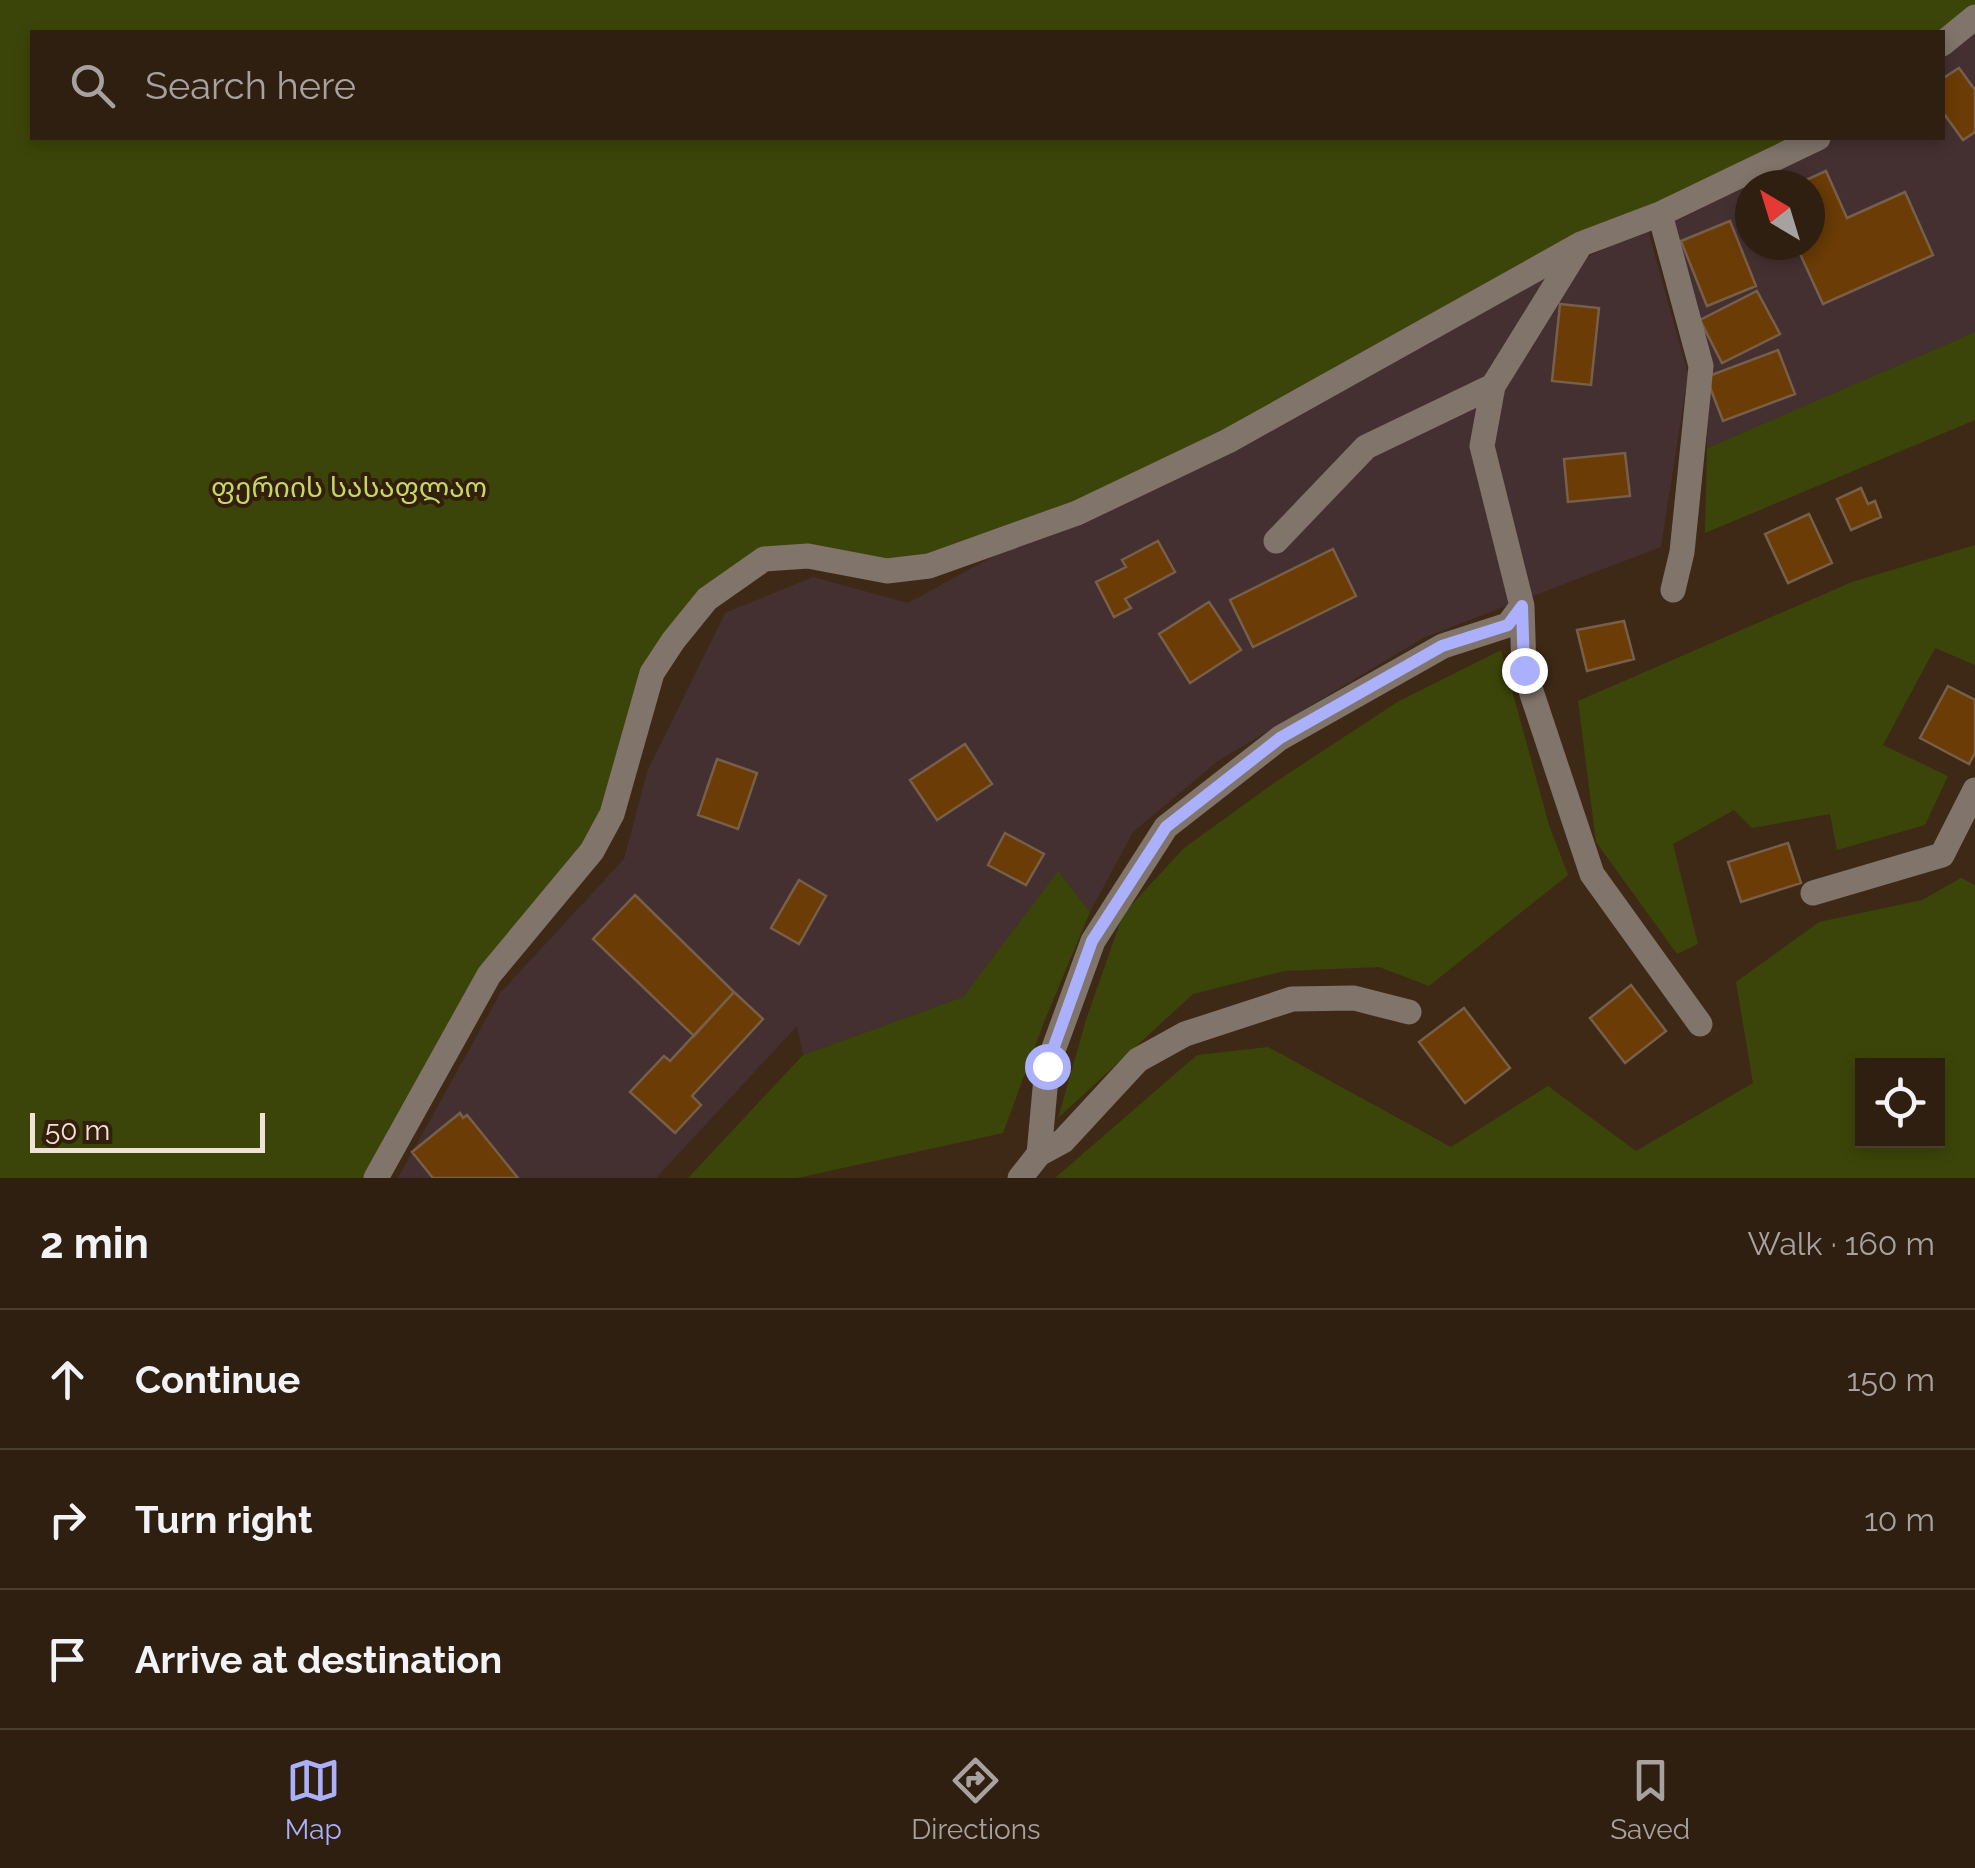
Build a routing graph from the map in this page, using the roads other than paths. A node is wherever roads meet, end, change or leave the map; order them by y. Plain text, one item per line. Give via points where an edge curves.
1 (1975, 17) edge
2 (1945, 42) edge
3 (1814, 140) edge
4 (1660, 214) junction
5 (1581, 244) junction
6 (1492, 386) junction
7 (1276, 541) dead end
8 (1673, 590) dead end
9 (1522, 606) junction
10 (1975, 790) edge
11 (1813, 893) dead end
12 (1409, 1012) dead end
13 (1700, 1024) dead end
14 (1039, 1154) junction
15 (376, 1178) edge
16 (1020, 1178) edge

1 - 2 street
3 - 4 street
4 - 5 street
4 - 8 street via 1701,366
5 - 6 street
5 - 15 street via 1228,441 1077,513 930,566 887,572 808,556 764,560 707,599 652,673 612,814 592,851 489,975
6 - 7 street via 1366,447
6 - 9 street via 1482,446
9 - 13 street via 1524,670 1592,874
9 - 14 street via 1508,625 1442,646 1280,738 1166,827 1092,941 1047,1066
10 - 11 street via 1942,855
12 - 14 street via 1354,998 1292,999 1184,1034 1138,1060 1063,1141
14 - 16 street

